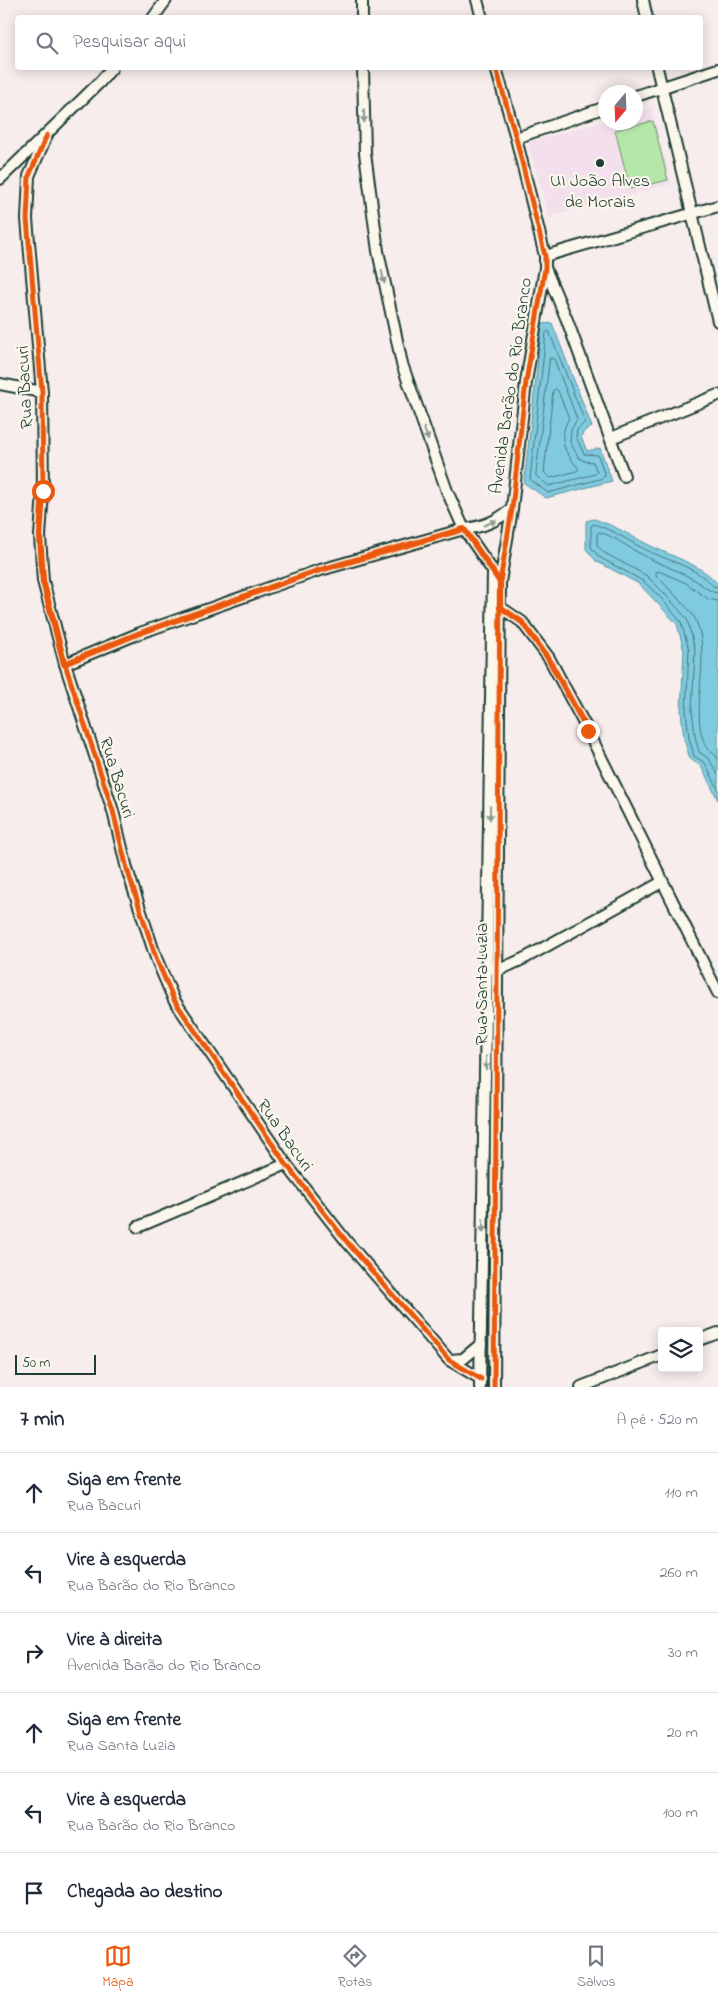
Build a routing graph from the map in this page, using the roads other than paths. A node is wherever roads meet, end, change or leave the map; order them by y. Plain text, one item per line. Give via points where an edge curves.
1 (166, 0) edge
2 (362, 0) edge
3 (477, 0) edge
4 (643, 0) edge
5 (155, 15) edge
6 (362, 15) edge
7 (481, 15) edge
8 (646, 15) edge
9 (718, 68) edge
10 (110, 70) edge
11 (363, 70) edge
12 (497, 70) edge
13 (658, 70) edge
14 (662, 87) junction
15 (643, 94) edge
16 (598, 110) edge
17 (47, 134) junction
18 (516, 138) junction
19 (0, 179) edge
20 (718, 206) edge
21 (692, 213) junction
22 (545, 256) junction
23 (545, 268) junction
24 (718, 321) edge
25 (0, 384) edge
26 (42, 392) junction
27 (718, 395) edge
28 (611, 438) junction
29 (624, 476) dead end
30 (512, 509) junction
31 (464, 529) junction
32 (494, 572) junction
33 (500, 582) junction
34 (500, 607) junction
35 (64, 664) junction
36 (662, 882) junction
37 (487, 964) junction
38 (497, 972) junction
39 (718, 993) edge
40 (286, 1164) junction
41 (138, 1227) dead end
42 (718, 1333) edge
43 (703, 1339) edge
44 (481, 1344) junction
45 (658, 1357) edge
46 (449, 1360) junction
47 (480, 1383) edge
48 (494, 1387) edge
49 (581, 1387) edge

1 - 5 street
2 - 6 street
3 - 7 street
4 - 8 street
9 - 14 street
10 - 17 street, Rua Bacuri
11 -> 31 street via 364,152 378,251 402,364 447,492
12 - 18 street, Avenida Barão do Rio Branco
13 - 14 street
14 - 15 street
14 - 21 street
16 - 18 street
17 - 19 street
17 - 26 street, Rua Bacuri via 29,176 27,219
18 - 22 street, Avenida Barão do Rio Branco
20 - 21 street
21 - 22 street
21 - 24 street
22 - 23 street, Avenida Barão do Rio Branco
23 - 28 street, Avenida Barão do Rio Branco
23 - 30 street, Avenida Barão do Rio Branco via 526,382
25 - 26 street
26 - 35 street, Rua Bacuri via 40,536 43,581
27 - 28 street
28 - 29 street, Avenida Barão do Rio Branco
31 -> 30 street, Avenida Barão do Rio Branco via 486,526
30 - 33 street, Avenida Barão do Rio Branco
31 - 32 street
31 - 35 street, Avenida Barão do Rio Branco via 317,571 140,633
32 - 33 street
32 -> 37 street, Rua Santa Luzia
33 - 34 street, Rua Santa Luzia
34 - 36 street via 522,622 548,658 588,731
34 - 38 street, Rua Santa Luzia
35 - 40 street, Rua Bacuri via 164,980 174,1000
36 - 38 street
36 - 39 street
37 - 38 street
37 -> 44 street, Rua Santa Luzia
38 - 48 street, Rua Santa Luzia
40 - 41 street
40 - 46 street, Rua Bacuri
42 - 43 street
44 - 46 street via 462,1359
44 - 47 street, Rua Santa Luzia
45 - 49 street
46 - 47 street, Rua Bacuri

